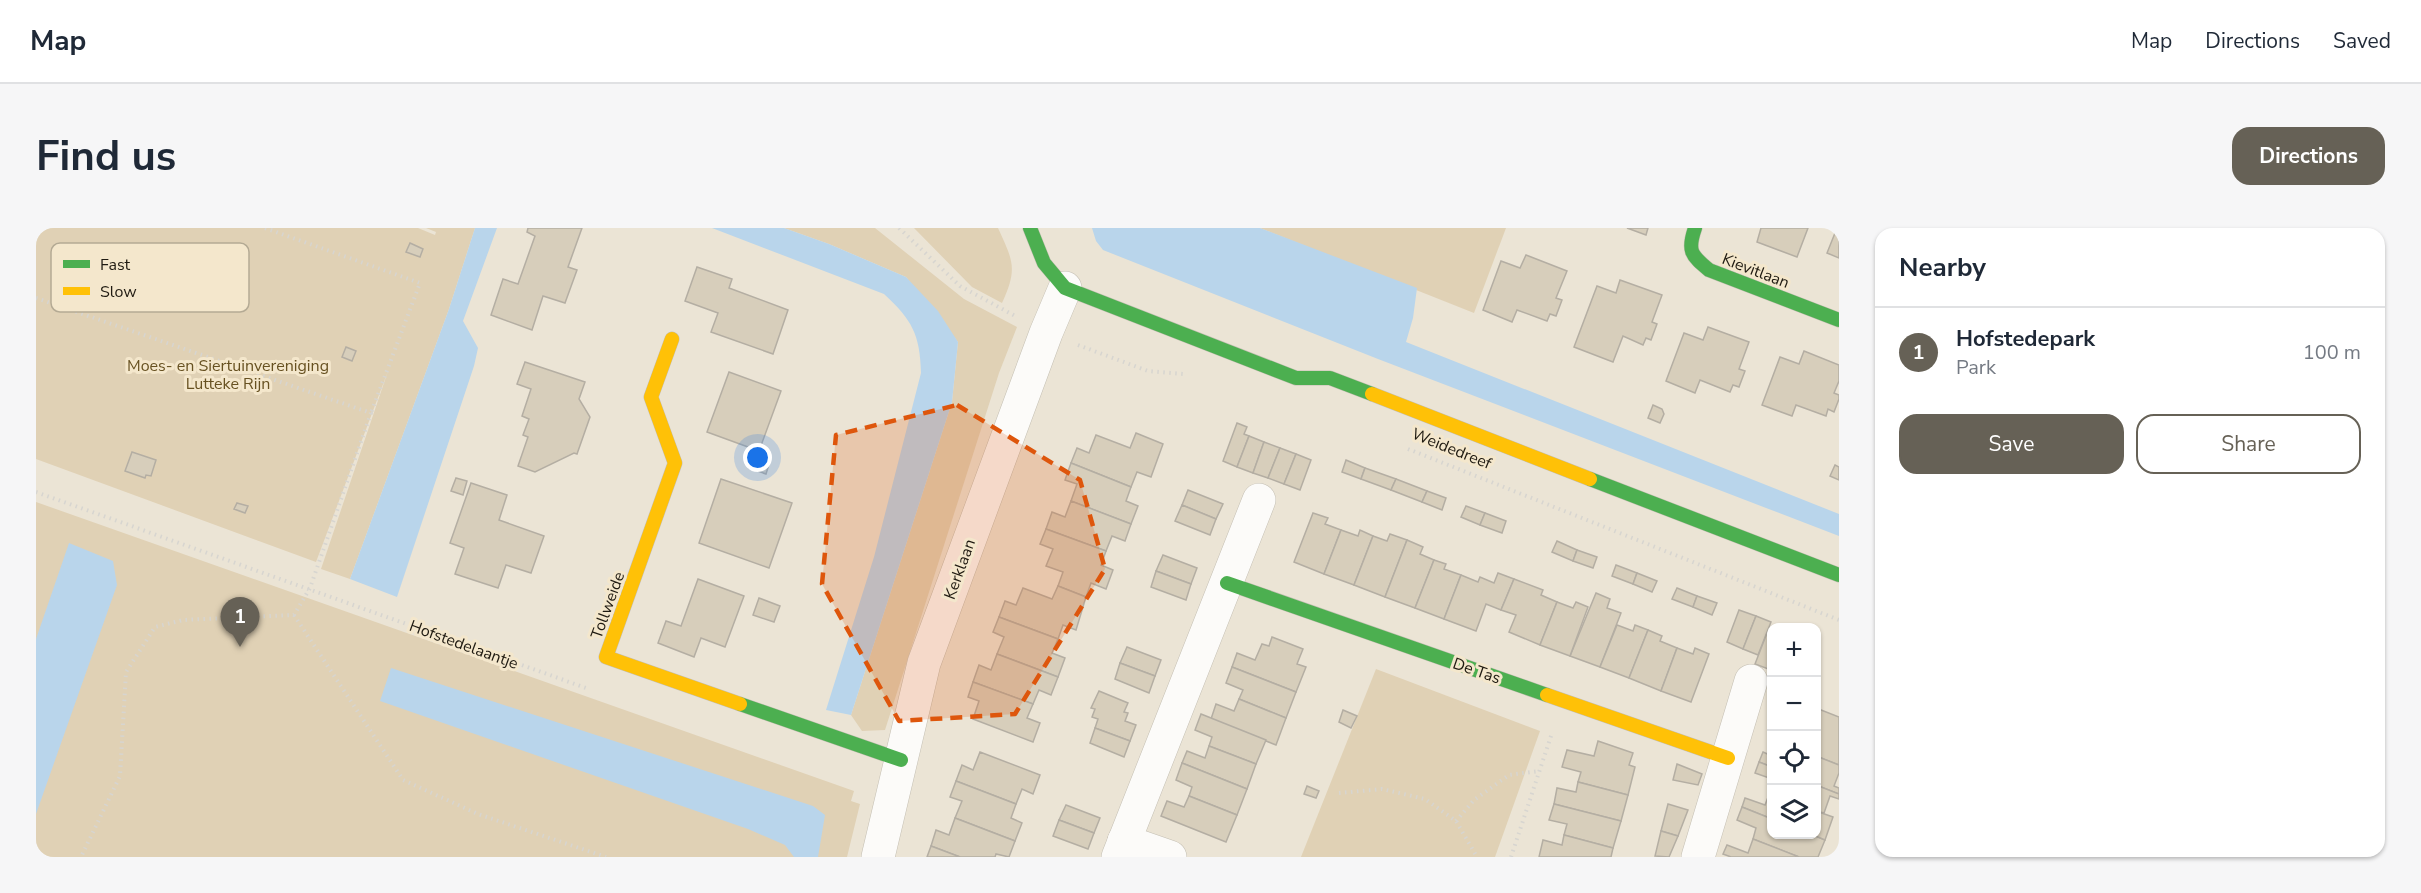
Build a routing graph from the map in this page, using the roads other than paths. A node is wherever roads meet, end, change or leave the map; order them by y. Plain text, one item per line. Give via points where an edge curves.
1 (1030, 228) edge
2 (1695, 228) edge
3 (1065, 288) junction
4 (1839, 320) edge
5 (672, 339) dead end
6 (1259, 500) dead end
7 (1839, 575) edge
8 (1227, 583) junction
9 (1751, 681) dead end
10 (1728, 758) junction
11 (901, 759) junction
12 (1121, 849) edge
13 (878, 857) edge
14 (1170, 857) edge
15 (1698, 857) edge

1 - 3 street via 1044,263
2 - 4 street, Kievitlaan via 1690,242 1693,257 1709,270
3 - 7 street, Weidedreef via 1296,378 1330,378
3 - 11 street, Kerklaan via 924,663
5 - 11 street, Tollweide via 651,397 675,463 606,657
6 - 8 street
8 - 10 street, De Tas
8 - 12 street
9 - 10 street
10 - 15 street
11 - 13 street, Kerklaan
12 - 14 street

